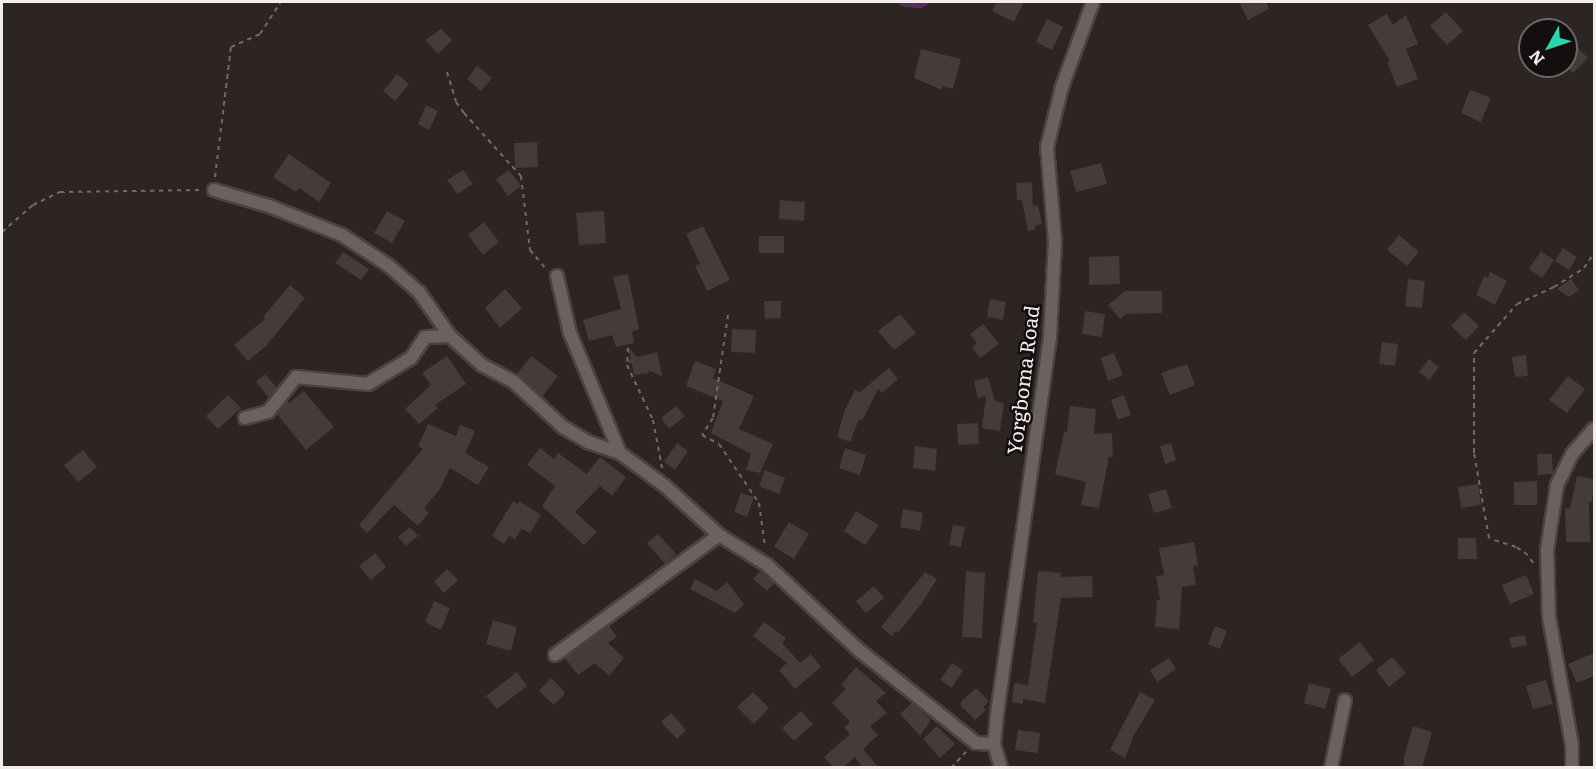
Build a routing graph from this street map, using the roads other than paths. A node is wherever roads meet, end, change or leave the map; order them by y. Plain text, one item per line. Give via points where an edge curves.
1 (1093, 2) edge
2 (214, 190) road end
3 (557, 276) road end
4 (450, 336) junction
5 (245, 418) dead end
6 (1594, 429) edge
7 (620, 453) junction
8 (719, 535) junction
9 (555, 655) dead end
10 (1345, 700) dead end
11 (994, 744) junction
12 (1001, 768) edge
13 (1331, 768) edge
14 (1572, 768) edge

1 - 11 street, Yorgboma Road via 1062,87 1047,147 1055,242 1050,337
2 - 4 street via 270,206 342,235 389,266 419,292
3 - 7 street via 570,333
4 - 5 street via 425,337 411,358 368,384 296,377 268,412
4 - 7 street via 482,365 514,382 563,428
6 - 14 street via 1572,454 1557,485 1547,550 1549,617 1572,745
7 - 8 street via 665,486
8 - 9 street
8 - 11 street via 767,565 860,651 976,742
10 - 13 street
11 - 12 street, Yorgboma Road

